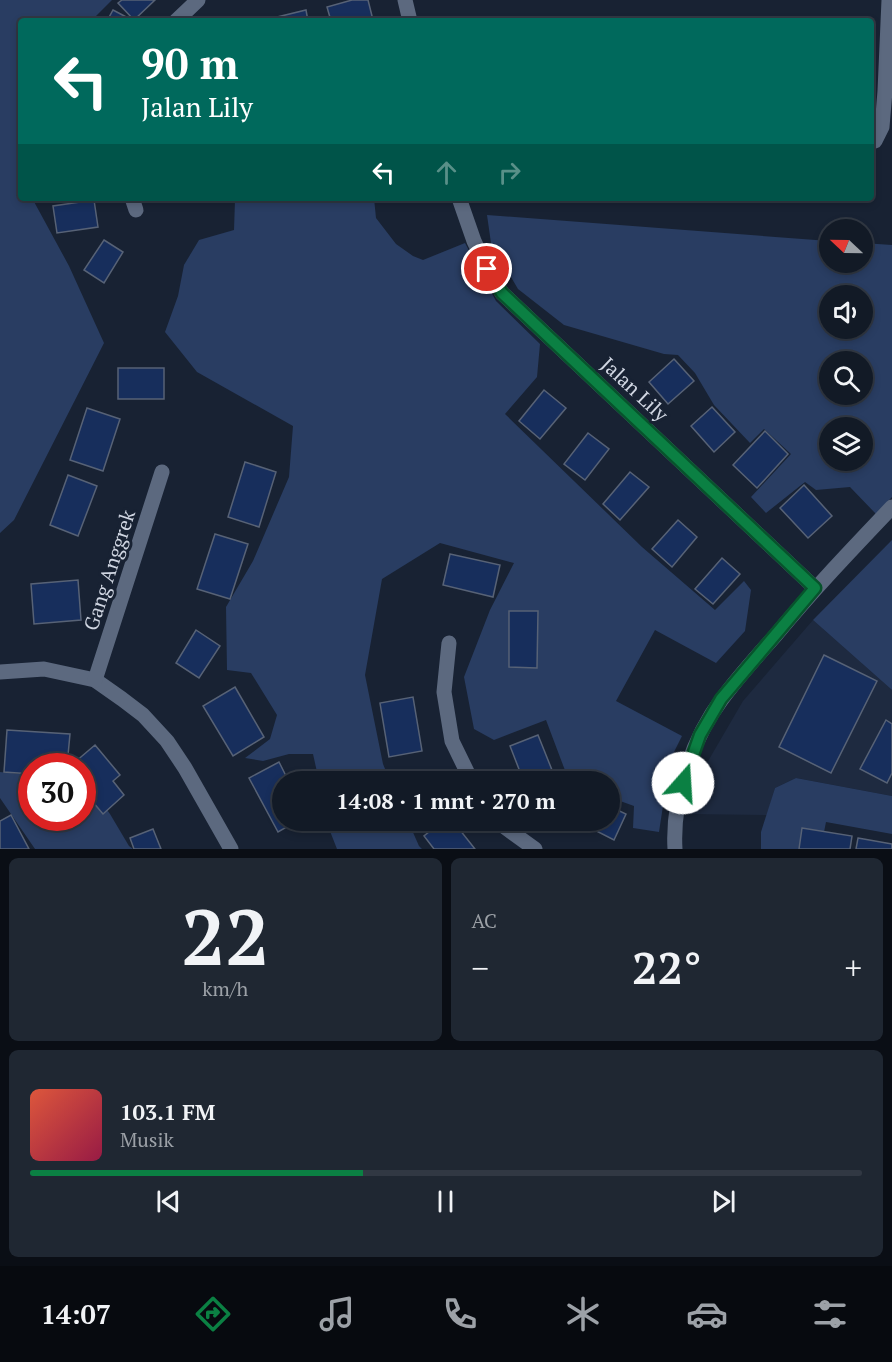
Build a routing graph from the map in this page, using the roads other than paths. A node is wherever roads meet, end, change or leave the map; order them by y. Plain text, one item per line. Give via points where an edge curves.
1 (198, 0) edge
2 (405, 0) edge
3 (889, 0) edge
4 (179, 18) edge
5 (409, 18) edge
6 (874, 141) edge
7 (460, 201) edge
8 (162, 472) dead end
9 (892, 507) edge
10 (815, 588) junction
11 (450, 643) dead end
12 (0, 672) edge
13 (95, 680) junction
14 (466, 771) edge
15 (510, 831) edge
16 (231, 849) edge
17 (535, 849) edge
18 (675, 849) edge

1 - 4 street
2 - 5 street
3 - 6 street via 882,128
7 - 10 street, Jalan Lily via 474,241 502,293
8 - 13 street, Gang Anggrek
9 - 10 street
10 - 18 street via 721,699 700,735 678,800
11 - 14 street via 444,692 452,741
12 - 13 street via 44,669
13 - 16 street via 143,715 167,741
15 - 17 street

